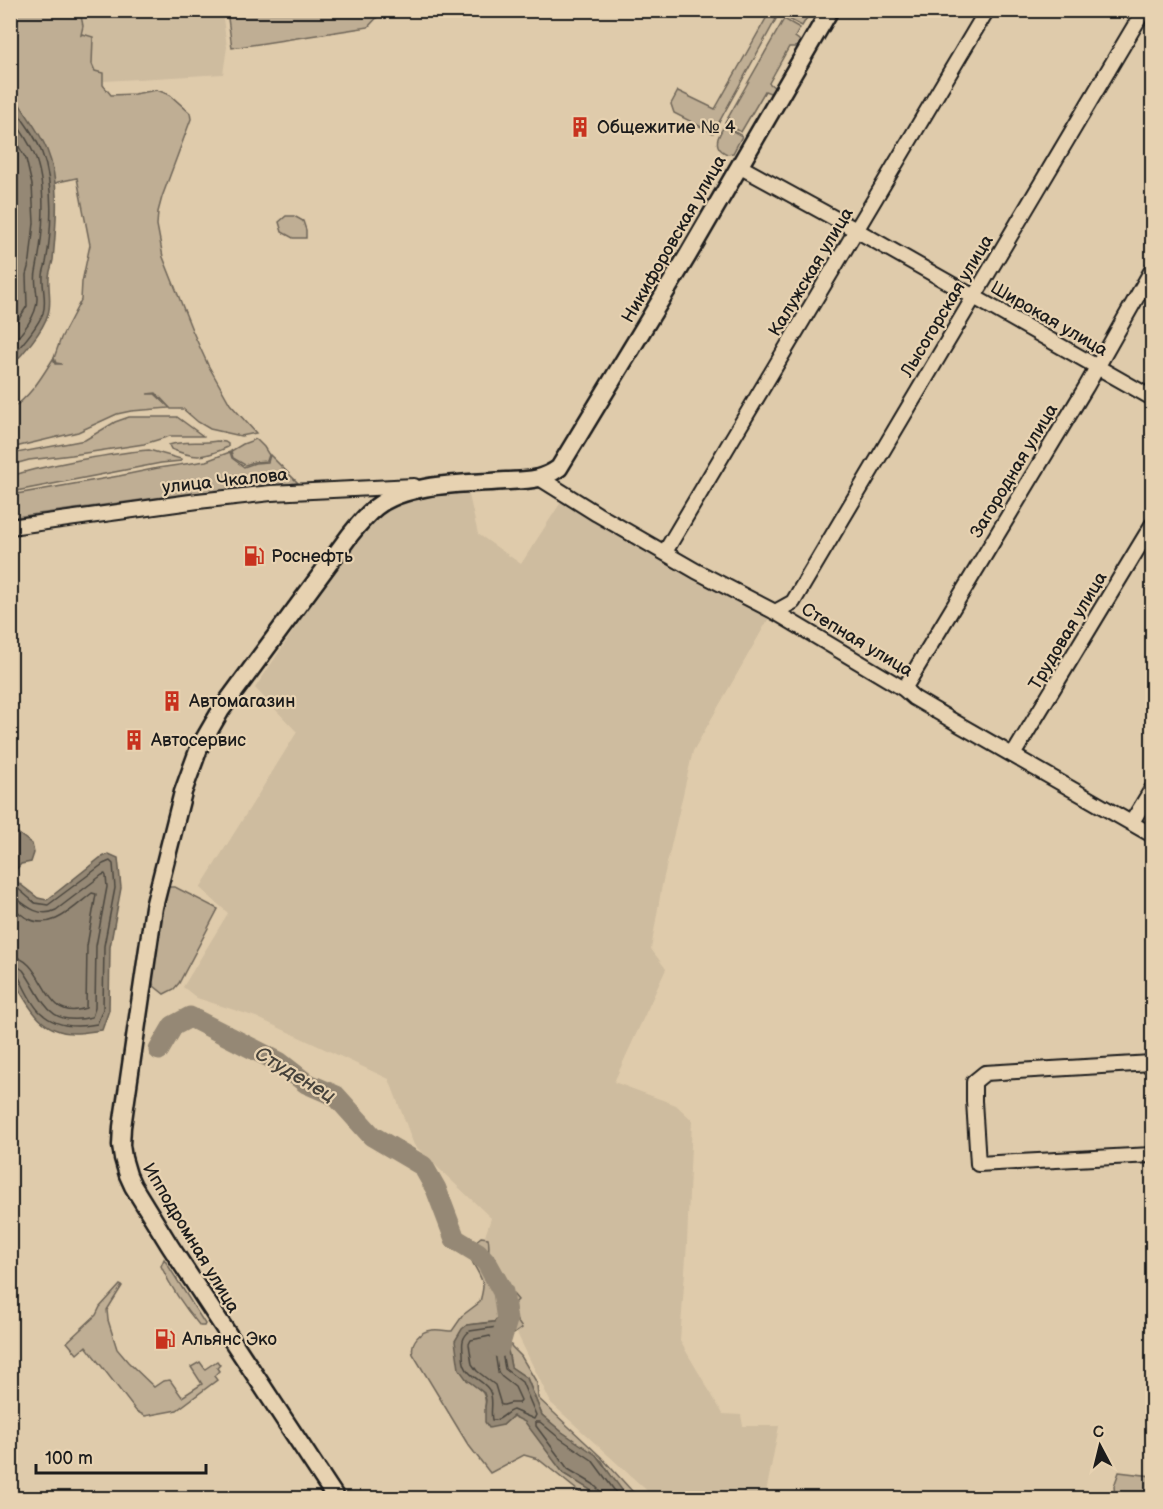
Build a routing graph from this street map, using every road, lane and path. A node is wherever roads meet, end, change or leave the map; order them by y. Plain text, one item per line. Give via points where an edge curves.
1 (830, 10) edge
2 (987, 10) edge
3 (1144, 10) edge
4 (739, 166) junction
5 (856, 230) junction
6 (1152, 270) edge
7 (974, 297) junction
8 (1097, 367) junction
9 (1152, 398) edge
10 (541, 479) junction
11 (444, 486) junction
12 (1152, 525) edge
13 (10, 527) edge
14 (665, 552) junction
15 (775, 612) junction
16 (904, 689) junction
17 (1013, 755) junction
18 (1152, 789) edge
19 (1132, 822) junction
20 (1152, 835) edge
21 (1152, 1063) edge
22 (1152, 1155) edge
23 (336, 1498) edge

1 - 4 main road, Никифоровская улица
2 - 5 street, Калужская улица
3 - 7 street, Лысогорская улица
4 - 5 street, Широкая улица
4 - 10 main road, Никифоровская улица via 564,461
5 - 7 street, Широкая улица
5 - 14 street, Калужская улица
6 - 8 street, Загородная улица
7 - 8 street, Широкая улица
7 - 15 street, Лысогорская улица via 793,602
8 - 9 street, Широкая улица
8 - 16 street, Загородная улица
10 - 11 main road, Ипподромная улица
10 - 14 street, Степная улица
11 - 13 street, улица Чкалова via 271,493
11 - 23 main road, Ипподромная улица via 391,498 360,522 221,710 198,748 154,908 122,1126 121,1145 128,1175 160,1231
12 - 17 street, Трудовая улица
14 - 15 street, Степная улица
15 - 16 street, Степная улица
16 - 17 street, Степная улица
17 - 19 street, Степная улица
18 - 19 street
19 - 20 street, Степная улица
21 - 22 street via 985,1073 974,1082 978,1164

